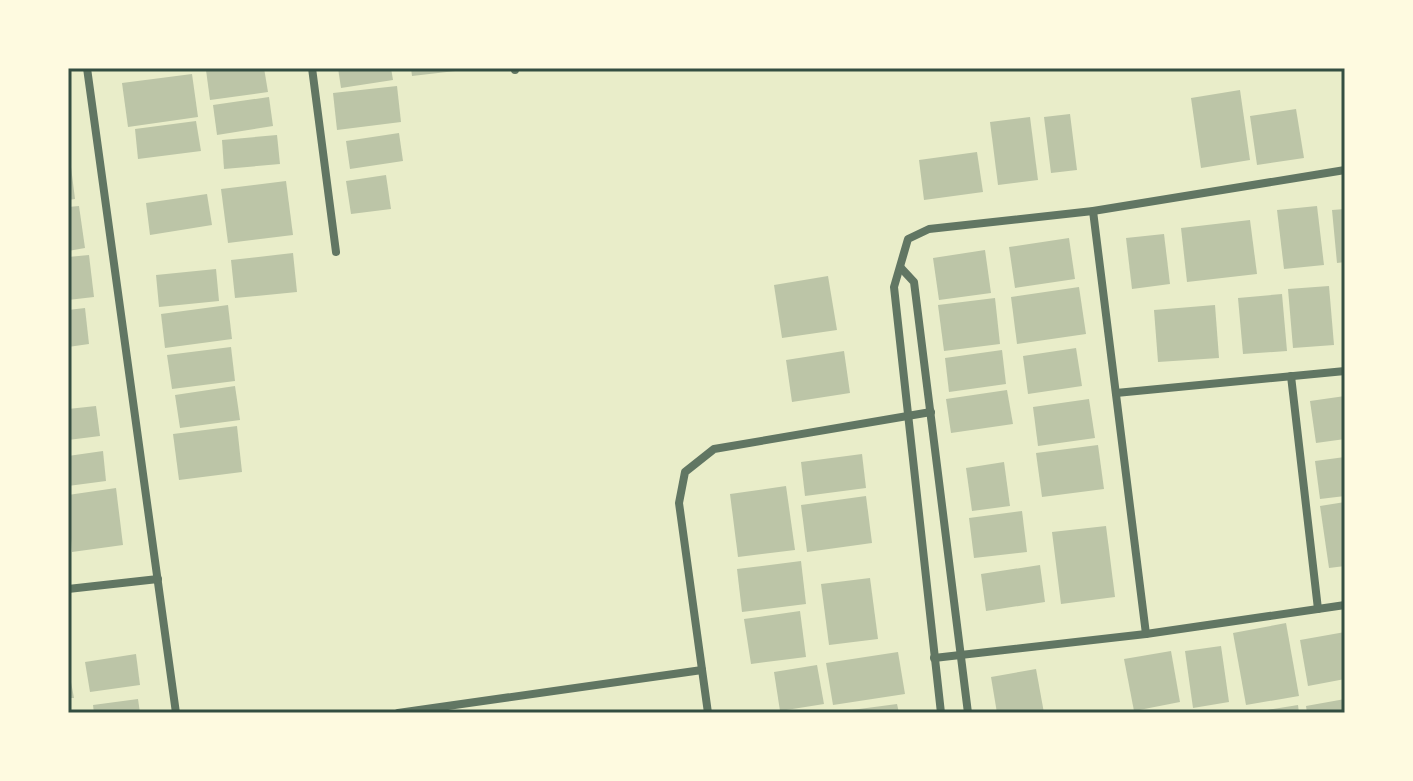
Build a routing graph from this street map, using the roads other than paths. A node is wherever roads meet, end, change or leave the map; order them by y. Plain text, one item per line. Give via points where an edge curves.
1 (87, 68) edge
2 (312, 68) edge
3 (1345, 170) edge
4 (1093, 211) junction
5 (336, 252) dead end
6 (901, 268) junction
7 (1345, 371) edge
8 (1291, 376) junction
9 (1116, 393) junction
10 (931, 412) junction
11 (910, 415) junction
12 (158, 579) junction
13 (68, 589) edge
14 (1345, 605) edge
15 (1318, 609) junction
16 (1146, 634) junction
17 (962, 655) junction
18 (934, 658) junction
19 (702, 670) junction
20 (176, 713) edge
21 (398, 713) edge
22 (708, 713) edge
23 (941, 713) edge
24 (968, 713) edge

1 - 12 street
2 - 5 street
3 - 4 street
4 - 6 street via 929,229 908,239
4 - 9 street
6 - 10 street via 914,282
6 - 11 street via 894,287
7 - 8 street
8 - 9 street
8 - 15 street
9 - 16 street
10 - 11 street
10 - 17 street
11 - 18 street
11 - 19 street via 714,449 685,472 679,503
12 - 13 street
12 - 20 street
14 - 15 street
15 - 16 street
16 - 17 street
17 - 18 street
17 - 24 street
18 - 23 street
19 - 21 street
19 - 22 street

